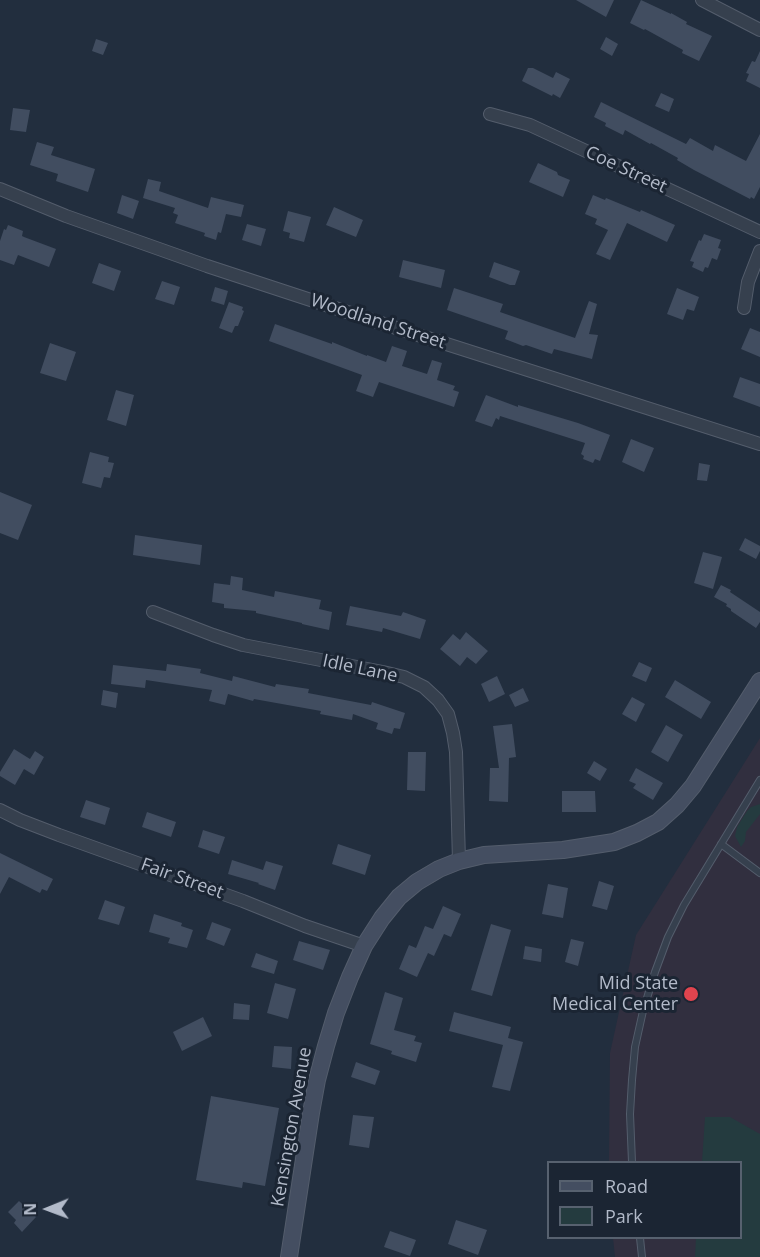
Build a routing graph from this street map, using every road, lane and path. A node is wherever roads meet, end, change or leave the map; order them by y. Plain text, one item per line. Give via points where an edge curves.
1 (702, 0) edge
2 (760, 30) edge
3 (490, 114) dead end
4 (0, 189) edge
5 (760, 231) edge
6 (760, 250) edge
7 (744, 308) dead end
8 (760, 444) edge
9 (153, 612) dead end
10 (760, 681) edge
11 (760, 780) edge
12 (0, 810) edge
13 (721, 844) junction
14 (459, 861) junction
15 (760, 873) edge
16 (364, 946) junction
17 (632, 1161) edge
18 (640, 1239) edge
19 (289, 1257) edge
20 (642, 1257) edge

1 - 2 street
3 - 5 street, Coe Street via 530,125
4 - 8 street, Woodland Street via 207,266
6 - 7 street via 748,282
9 - 14 street, Idle Lane via 243,645 384,672 424,687 448,714 453,732
10 - 14 main road, Kensington Avenue via 693,786 658,822 614,842
11 - 13 lane
12 - 16 street, Fair Street
13 - 15 lane
13 - 17 lane via 668,937 643,1011 632,1080
14 - 16 main road, Kensington Avenue via 438,869 399,897
16 - 19 main road, Kensington Avenue via 336,1013 317,1080
18 - 20 lane

